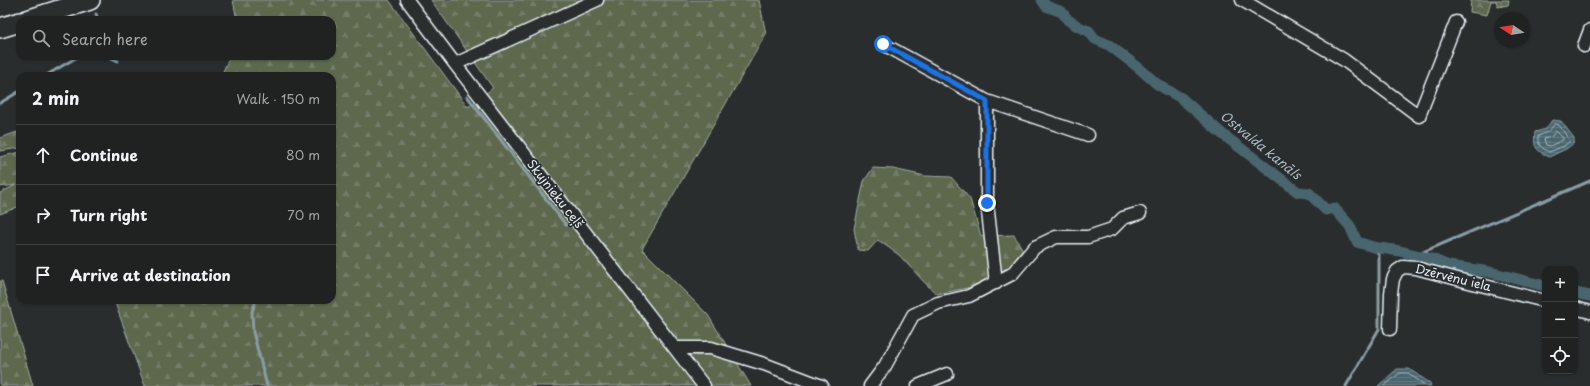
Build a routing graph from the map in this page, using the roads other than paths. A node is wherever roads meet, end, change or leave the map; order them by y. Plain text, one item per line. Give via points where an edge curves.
1 (90, 0) edge
2 (407, 0) edge
3 (597, 0) edge
4 (1242, 0) edge
5 (39, 16) edge
6 (1456, 22) dead end
7 (16, 23) edge
8 (0, 28) edge
9 (1590, 30) edge
10 (883, 44) dead end
11 (1584, 46) dead end
12 (455, 64) junction
13 (987, 101) junction
14 (1088, 135) dead end
15 (1140, 213) dead end
16 (996, 282) junction
17 (1542, 300) edge
18 (1578, 309) edge
19 (1590, 312) edge
20 (1390, 329) dead end
21 (675, 348) junction
22 (947, 374) dead end
23 (704, 386) edge
24 (822, 386) edge
25 (870, 386) edge
26 (918, 386) edge

1 - 5 main road
2 - 12 street, Skujnieku ceļš
3 - 12 street
4 - 6 street via 1344,60 1419,116
7 - 8 main road
9 - 11 street
10 - 13 street
12 - 21 street, Skujnieku ceļš
13 - 14 street
13 - 16 street via 987,203
15 - 16 street via 1123,218 1112,229 1088,237 1056,238 1035,247 1012,274
16 - 25 street via 969,296 938,303 913,315 885,366
17 - 20 street, Dzērvēnu iela via 1416,268 1403,267 1397,271 1393,279
18 - 19 street
21 - 23 street, Skujnieku ceļš
21 - 24 street via 711,348 764,364
22 - 26 street

